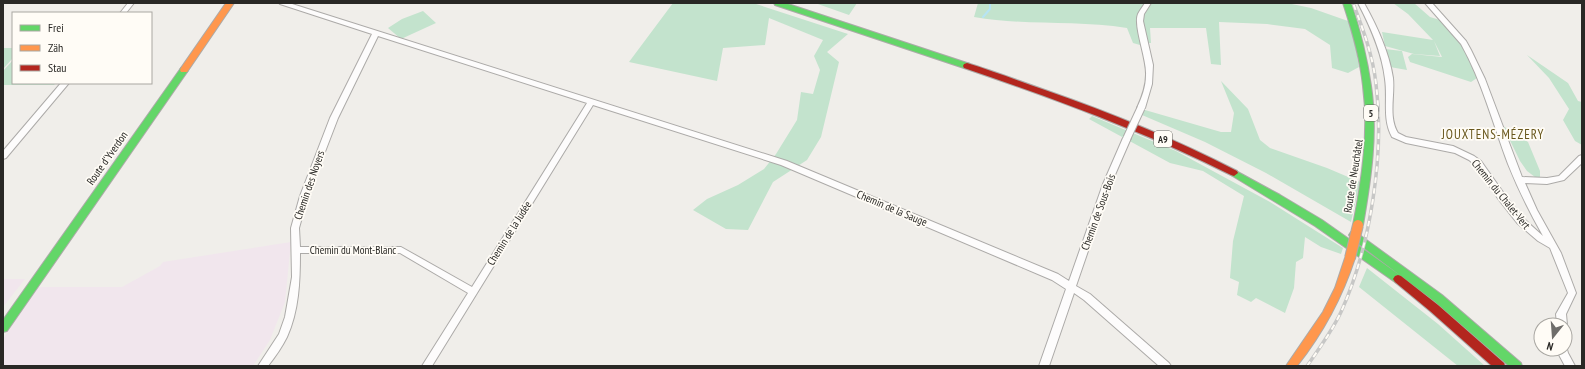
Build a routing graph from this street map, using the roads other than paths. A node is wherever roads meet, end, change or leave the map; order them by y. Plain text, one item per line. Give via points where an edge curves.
1 (131, 3) edge
2 (230, 3) edge
3 (282, 3) edge
4 (778, 3) edge
5 (801, 3) edge
6 (1148, 3) edge
7 (1347, 3) edge
8 (1361, 3) edge
9 (1428, 3) edge
10 (124, 12) edge
11 (376, 32) junction
12 (64, 84) edge
13 (592, 101) junction
14 (3, 156) edge
15 (1582, 158) edge
16 (1519, 180) junction
17 (1288, 193) dead end
18 (1344, 228) dead end
19 (1552, 246) junction
20 (294, 250) junction
21 (1071, 286) junction
22 (473, 292) junction
23 (1561, 317) edge
24 (3, 328) edge
25 (1565, 357) edge
26 (264, 366) edge
27 (427, 366) edge
28 (1044, 366) edge
29 (1166, 366) edge
30 (1291, 366) edge
31 (1500, 366) edge
32 (1517, 366) edge
33 (1570, 366) edge

1 - 10 street
2 - 24 main road, Route d'Yverdon
3 - 11 street, Chemin de la Sauge
4 - 31 main road, A9 via 1086,108 1214,162 1288,203 1363,253 1436,309
5 - 17 main road, A9 via 1115,110 1200,146
6 - 21 street, Chemin de Sous-Bois, bridge via 1140,21 1151,76 1149,91 1107,184
7 - 30 main road, Route de Neuchâtel / 5, bridge via 1362,46 1369,85 1371,115 1368,168 1358,225 1341,286 1328,314
8 - 19 street, Chemin du Chalet-Vert via 1381,48 1388,74 1392,131 1405,140 1452,149 1469,156 1478,163 1528,228
9 - 16 street via 1466,47 1481,79
11 - 13 street, Chemin de la Sauge
11 - 20 street, Chemin des Noyers via 321,149 296,222
12 - 14 street
13 - 21 street, Chemin de la Sauge via 784,163
13 - 22 street, Chemin de la Judée
15 - 16 street via 1562,178 1547,181
16 - 19 street via 1552,241
18 - 32 main road via 1429,290
19 - 23 street via 1572,293
20 - 22 street, Chemin du Mont-Blanc via 401,250
20 - 26 street, Chemin des Noyers via 296,277 290,317 283,336
21 - 28 street, Chemin de Sous-Bois
21 - 29 street, Chemin de la Sauge
22 - 27 street, Chemin de la Judée
25 - 33 street

